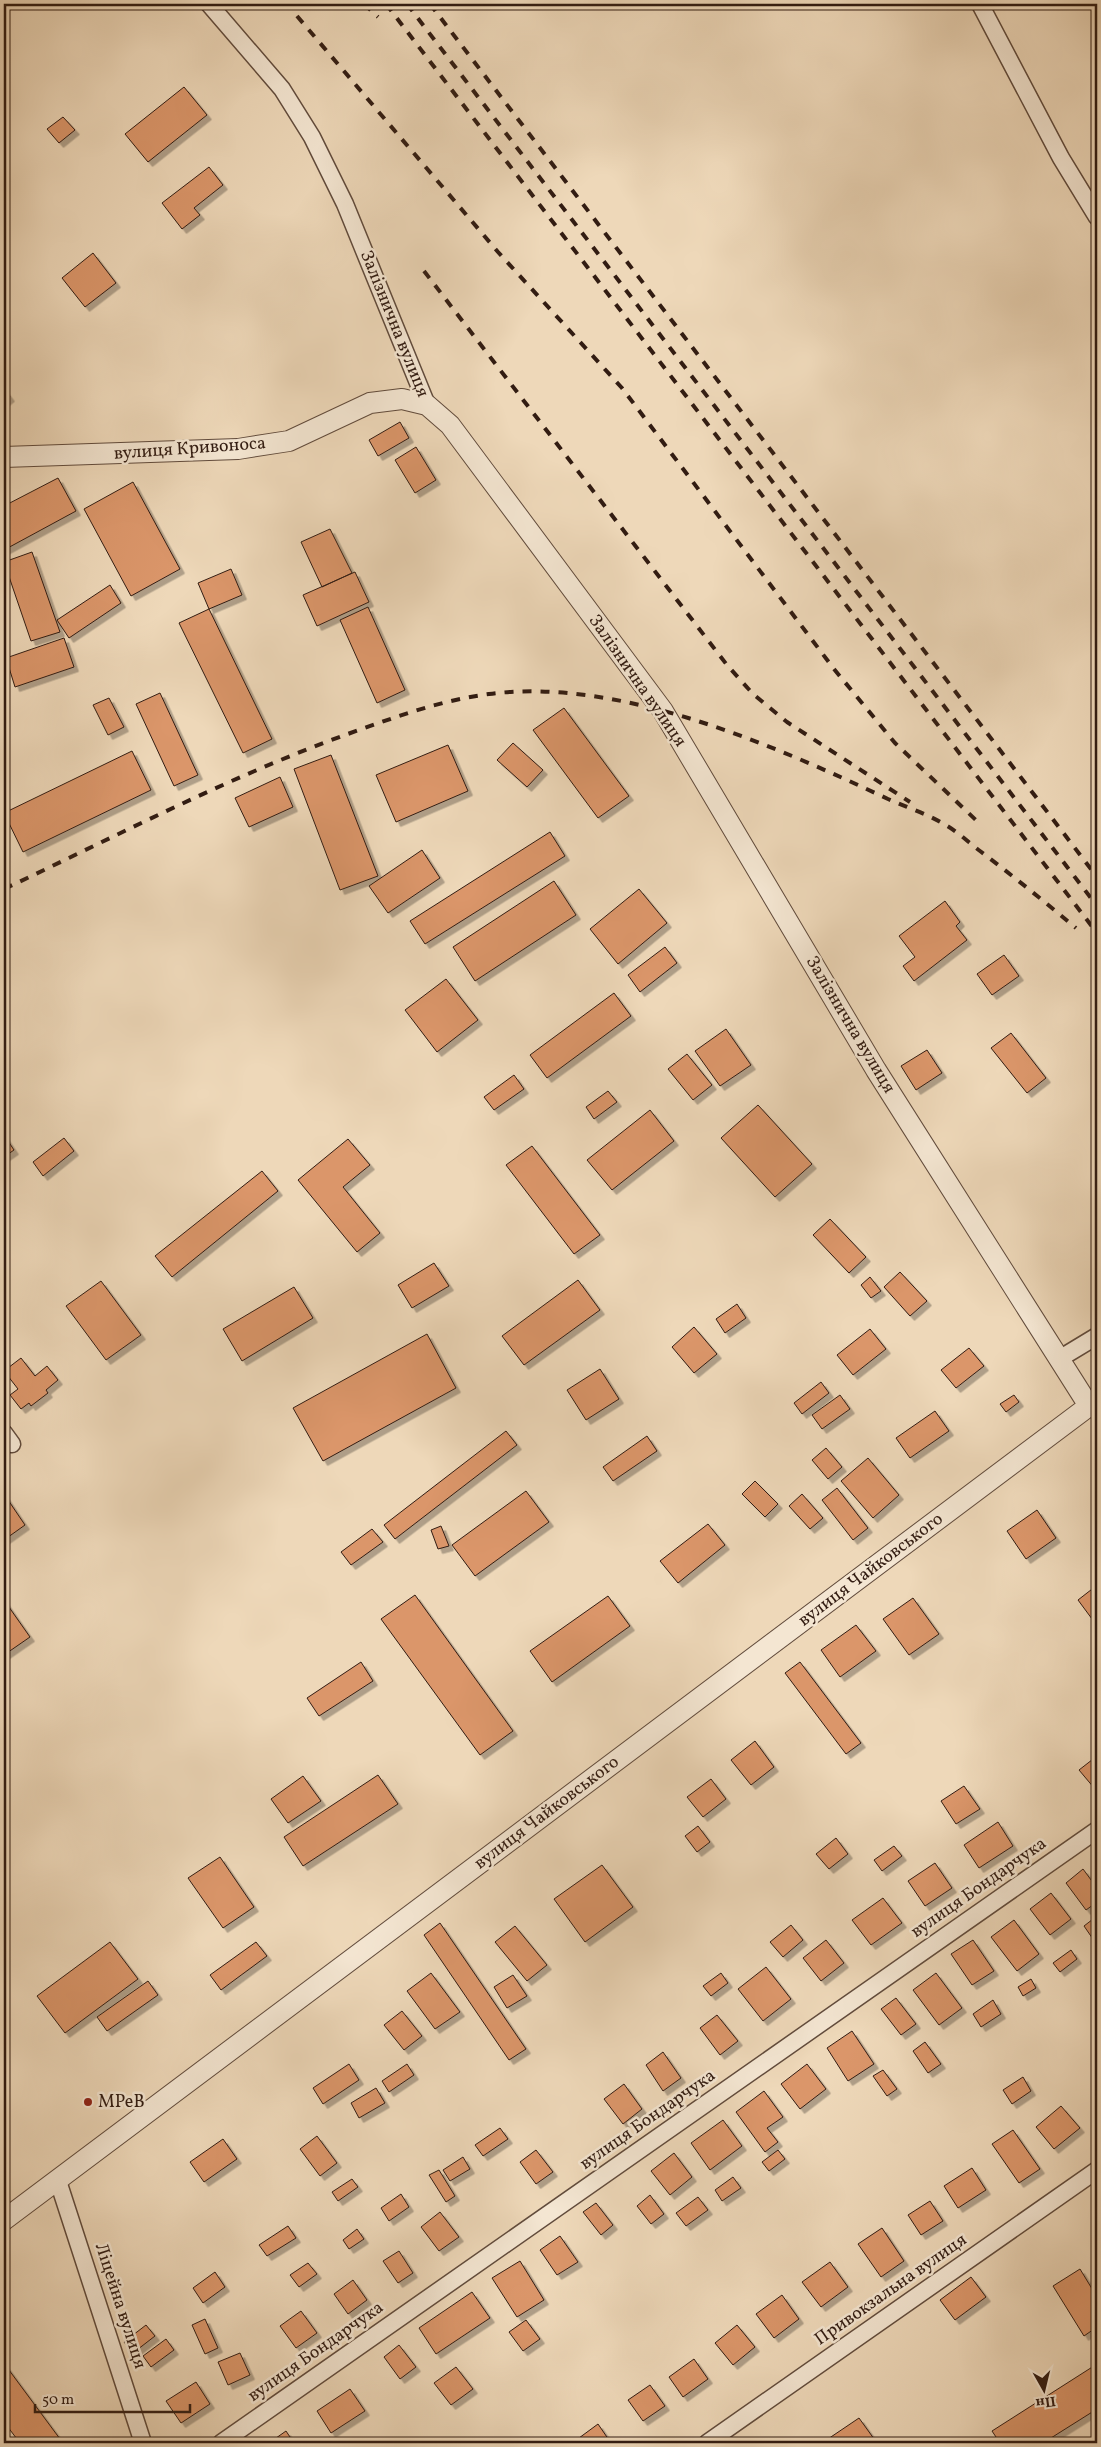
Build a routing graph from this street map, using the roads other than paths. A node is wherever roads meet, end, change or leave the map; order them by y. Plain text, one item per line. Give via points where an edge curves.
1 (209, 4) edge
2 (980, 4) edge
3 (1097, 218) edge
4 (427, 405) junction
5 (4, 457) edge
6 (1097, 1336) edge
7 (1059, 1359) junction
8 (1093, 1412) edge
9 (1097, 1830) edge
10 (1097, 2170) edge
11 (58, 2181) junction
12 (4, 2220) edge
13 (143, 2443) edge
14 (221, 2443) edge
15 (707, 2443) edge

1 - 4 street, Залізнична вулиця via 282,89 312,138 345,204
2 - 3 street via 1061,158
4 - 5 street, вулиця Кривоноса via 402,399 370,403 289,441 238,449
4 - 7 street, Залізнична вулиця via 450,425 663,711 876,1070
6 - 7 street
7 - 8 street, Залізнична вулиця
8 - 11 street, вулиця Чайковського
9 - 14 street, вулиця Бондарчука
10 - 15 street, Привокзальна вулиця
11 - 12 street, вулиця Чайковського
11 - 13 street, Ліцейна вулиця

